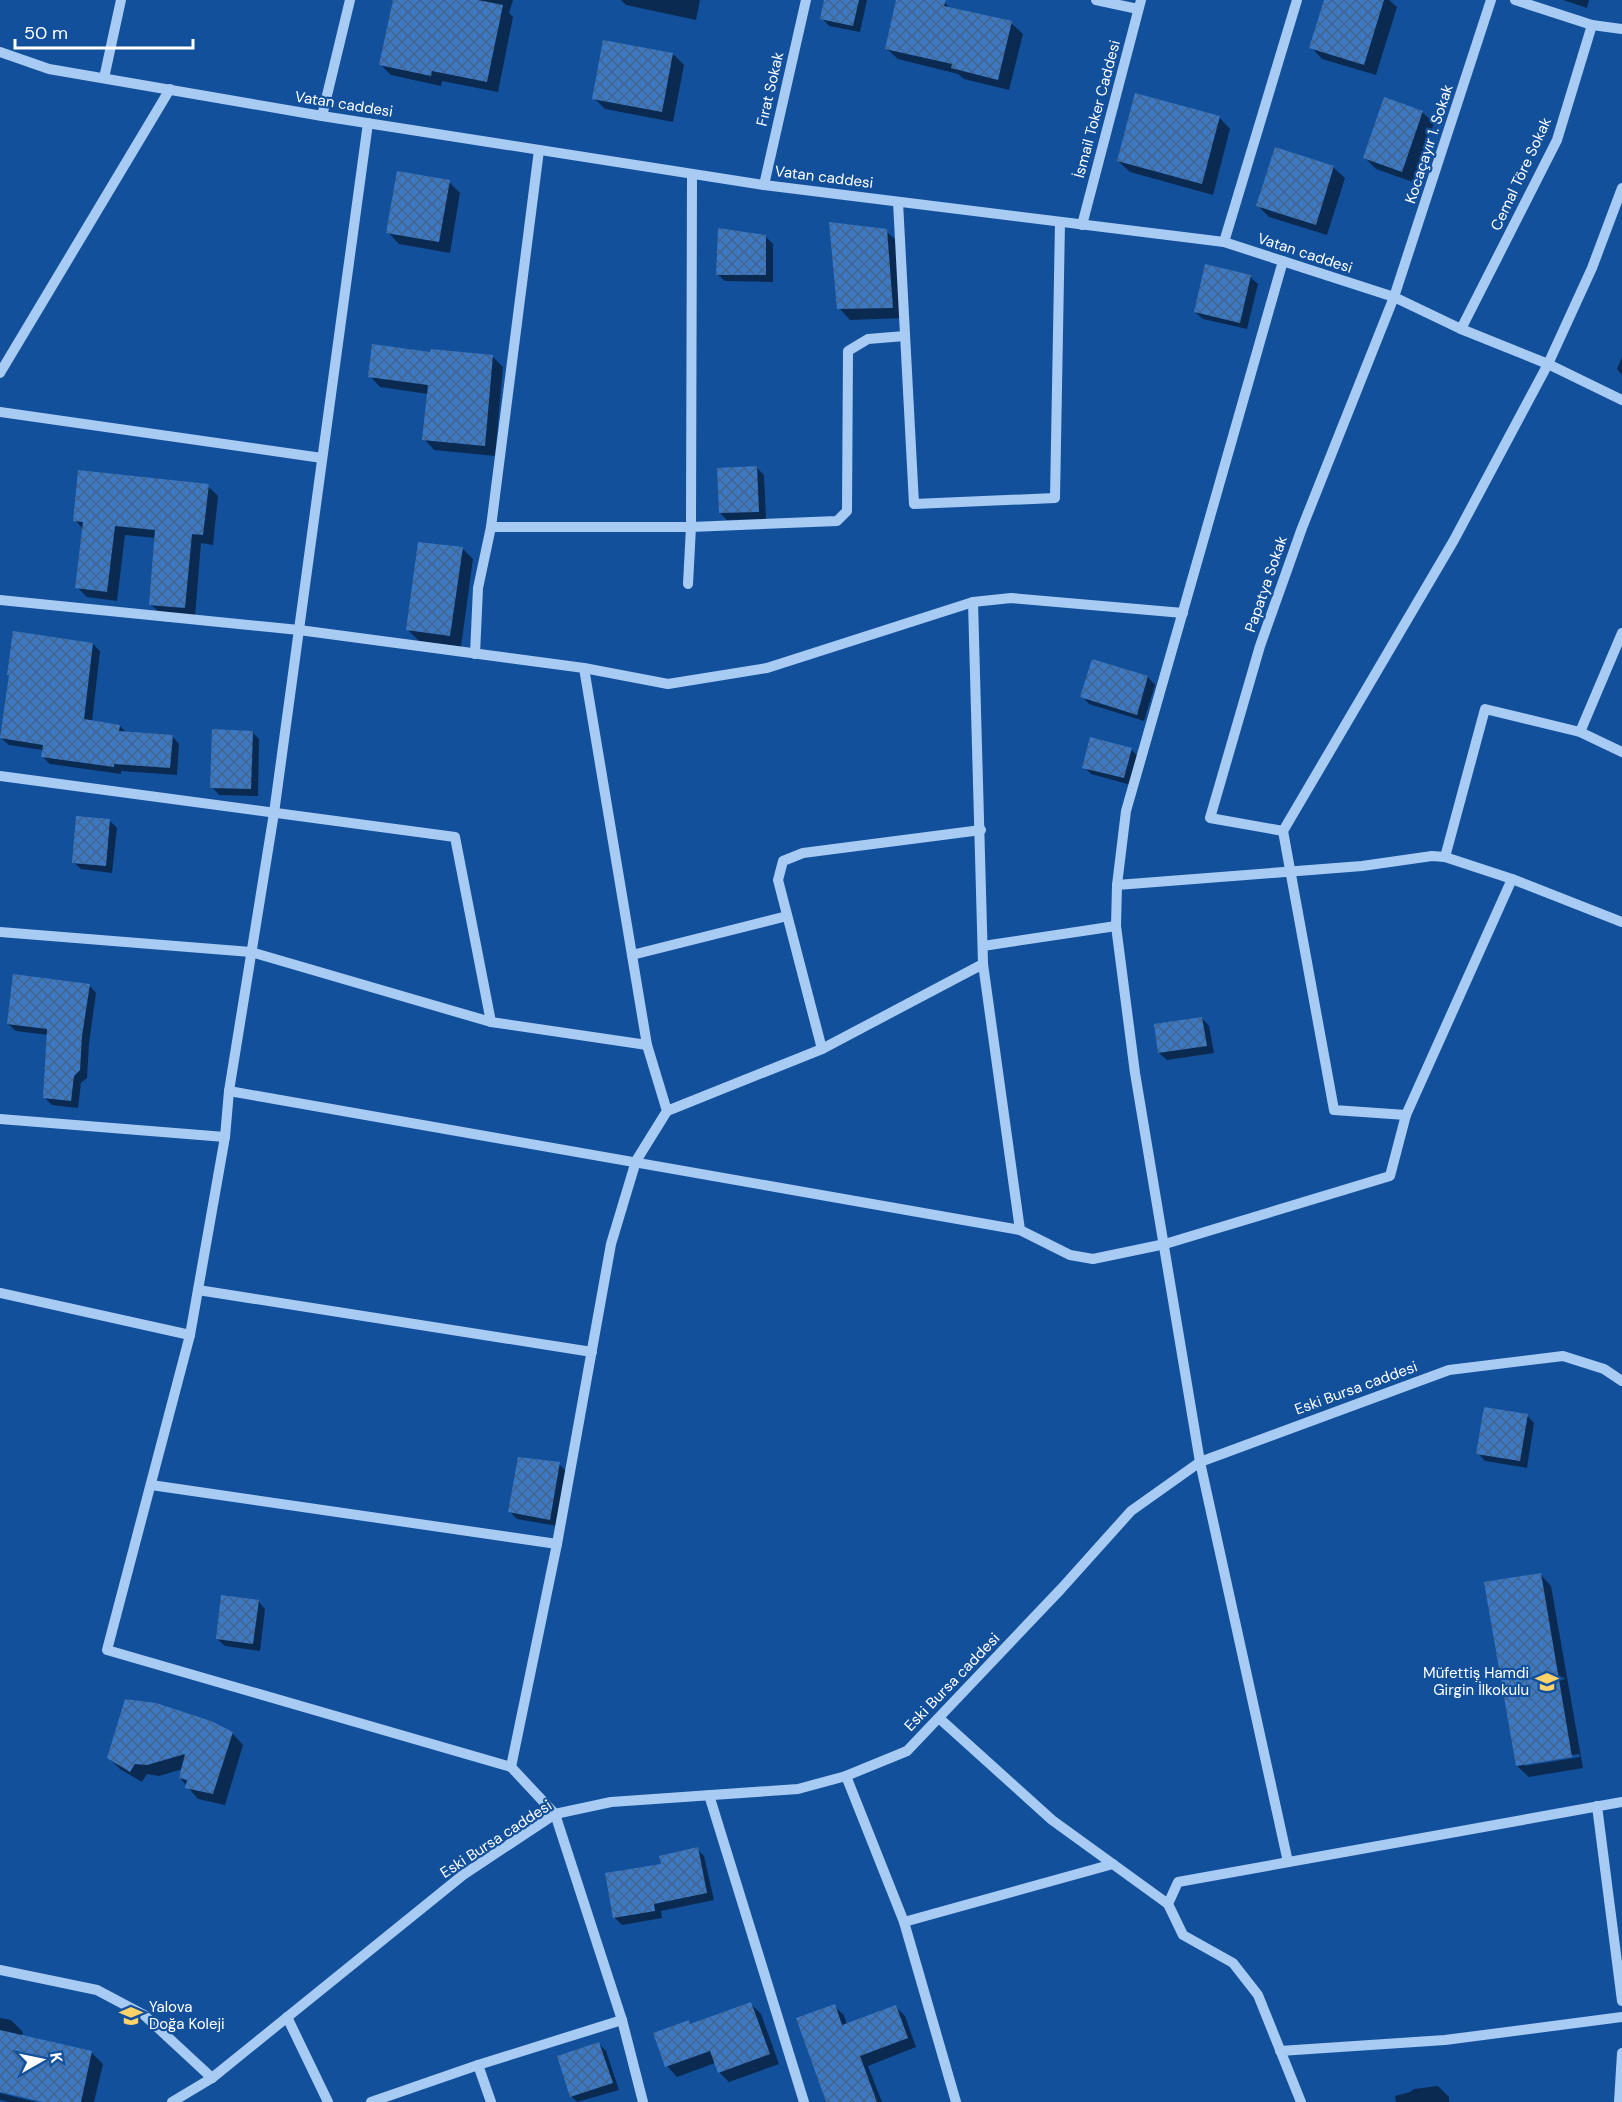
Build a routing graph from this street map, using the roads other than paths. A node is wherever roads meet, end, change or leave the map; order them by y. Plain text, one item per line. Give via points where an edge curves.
1 (121, 0) edge
2 (350, 0) edge
3 (806, 0) edge
4 (1096, 0) edge
5 (1297, 0) edge
6 (1491, 0) edge
7 (1515, 0) edge
8 (1139, 5) edge
9 (1592, 25) junction
10 (1622, 29) edge
11 (0, 52) edge
12 (104, 78) junction
13 (170, 89) junction
14 (322, 116) junction
15 (368, 123) junction
16 (540, 150) junction
17 (692, 174) junction
18 (764, 185) junction
19 (1622, 188) edge
20 (898, 202) junction
21 (1060, 222) junction
22 (1082, 225) junction
23 (1224, 242) junction
24 (1283, 261) junction
25 (1394, 297) junction
26 (1461, 329) junction
27 (905, 336) junction
28 (1548, 364) junction
29 (0, 373) edge
30 (1622, 400) edge
31 (0, 412) edge
32 (322, 458) junction
33 (491, 526) junction
34 (692, 527) junction
35 (688, 584) dead end
36 (0, 600) edge
37 (974, 602) junction
38 (1183, 613) junction
39 (298, 630) junction
40 (1622, 633) edge
41 (475, 654) junction
42 (584, 668) junction
43 (1580, 732) junction
44 (1622, 752) edge
45 (0, 776) edge
46 (274, 813) junction
47 (981, 830) junction
48 (1283, 831) junction
49 (1445, 857) junction
50 (1290, 872) junction
51 (1512, 879) junction
52 (1117, 885) junction
53 (787, 916) junction
54 (1622, 922) edge
55 (1116, 926) junction
56 (0, 932) edge
57 (983, 946) junction
58 (251, 952) junction
59 (632, 955) junction
60 (983, 964) junction
61 (491, 1022) junction
62 (647, 1045) junction
63 (822, 1049) junction
64 (229, 1091) junction
65 (667, 1111) junction
66 (1406, 1115) junction
67 (0, 1119) edge
68 (225, 1137) junction
69 (636, 1161) junction
70 (1020, 1230) junction
71 (1165, 1244) junction
72 (198, 1290) junction
73 (0, 1293) edge
74 (190, 1335) junction
75 (592, 1352) junction
76 (1622, 1381) edge
77 (1200, 1462) junction
78 (151, 1485) junction
79 (557, 1544) junction
80 (939, 1718) junction
81 (511, 1767) junction
82 (846, 1776) junction
83 (709, 1795) junction
84 (1622, 1802) edge
85 (1597, 1806) junction
86 (555, 1814) junction
87 (1288, 1862) junction
88 (1113, 1864) junction
89 (1168, 1904) junction
90 (904, 1922) junction
91 (0, 1970) edge
92 (1622, 2001) edge
93 (1622, 2017) edge
94 (287, 2018) junction
95 (622, 2020) junction
96 (1280, 2051) junction
97 (1622, 2053) edge
98 (478, 2065) junction
99 (212, 2078) junction
100 (172, 2102) edge
101 (328, 2102) edge
102 (371, 2102) edge
103 (491, 2102) edge
104 (643, 2102) edge
105 (804, 2102) edge
106 (956, 2102) edge
107 (1301, 2102) edge
108 (1619, 2102) edge

1 - 12 street
2 - 14 street
3 - 18 street, Fırat Sokak
4 - 8 street
5 - 23 street
6 - 25 street, Kocaçayır 1. Sokak
7 - 9 street
8 - 22 street, İsmail Toker Caddesi
9 - 10 street
9 - 26 street, Cemal Töre Sokak via 1557,140
11 - 12 street, Vatan caddesi via 50,69
12 - 13 street, Vatan caddesi
13 - 14 street, Vatan caddesi
13 - 29 street
14 - 15 street, Vatan caddesi
15 - 16 street, Vatan caddesi
15 - 32 street
16 - 17 street, Vatan caddesi
16 - 33 street
17 - 18 street, Vatan caddesi
17 - 34 street
18 - 20 street, Vatan caddesi
19 - 28 street via 1592,268
20 - 21 street, Vatan caddesi
20 - 27 street
21 - 22 street, Vatan caddesi
21 - 27 street via 1055,498 914,504
22 - 23 street, Vatan caddesi
23 - 24 street, Vatan caddesi
24 - 25 street, Vatan caddesi
24 - 38 street
25 - 26 street, Vatan caddesi
25 - 48 street, Papatya Sokak via 1260,646 1210,818
26 - 28 street, Vatan caddesi
27 - 34 street via 868,339 848,351 847,511 837,521
28 - 30 street, Vatan caddesi
28 - 48 street via 1454,540
31 - 32 street
32 - 39 street
33 - 34 street
33 - 41 street via 478,588
34 - 35 street
36 - 39 street
37 - 38 street via 1011,598
37 - 42 street via 767,668 668,684
37 - 47 street
38 - 52 street via 1126,811
39 - 41 street
39 - 46 street
40 - 43 street
41 - 42 street
42 - 59 street
43 - 44 street
43 - 49 street via 1485,709
45 - 46 street
46 - 58 street
46 - 61 street via 455,837
47 - 53 street via 803,852 783,861 778,880
47 - 57 street
48 - 50 street
49 - 50 street
49 - 51 street
50 - 52 street
50 - 66 street via 1334,1110
51 - 54 street
51 - 66 street
52 - 55 street
53 - 59 street
53 - 63 street
55 - 57 street
55 - 71 street via 1135,1073
56 - 58 street
57 - 60 street
58 - 61 street
58 - 64 street
59 - 62 street
60 - 63 street
60 - 70 street
61 - 62 street
62 - 65 street
63 - 65 street
64 - 68 street
64 - 69 street
65 - 69 street
66 - 71 street via 1390,1176
67 - 68 street
68 - 72 street
69 - 70 street
69 - 75 street via 611,1244
70 - 71 street via 1070,1255 1093,1259
71 - 77 street
72 - 74 street
72 - 75 street
73 - 74 street
74 - 78 street
75 - 79 street
76 - 77 street, Eski Bursa caddesi via 1604,1369 1563,1356 1449,1370
77 - 80 street, Eski Bursa caddesi via 1131,1511
77 - 87 street
78 - 79 street
78 - 81 street via 107,1650
79 - 81 street
80 - 82 street, Eski Bursa caddesi via 907,1751
80 - 88 street via 1052,1820
81 - 86 street
82 - 83 street, Eski Bursa caddesi via 798,1789
82 - 90 street
83 - 86 street, Eski Bursa caddesi via 611,1802
83 - 105 street
84 - 85 street
85 - 87 street
85 - 92 street
86 - 94 street, Eski Bursa caddesi via 463,1875
86 - 95 street
87 - 89 street via 1178,1882
88 - 89 street
88 - 90 street
89 - 96 street via 1183,1935 1233,1963 1258,1995
90 - 106 street
91 - 99 street via 97,1990 144,2015
93 - 96 street via 1445,2040
94 - 99 street, Eski Bursa caddesi
94 - 101 street
95 - 98 street
95 - 104 street
96 - 107 street
97 - 108 street
98 - 102 street
98 - 103 street
99 - 100 street, Eski Bursa caddesi

